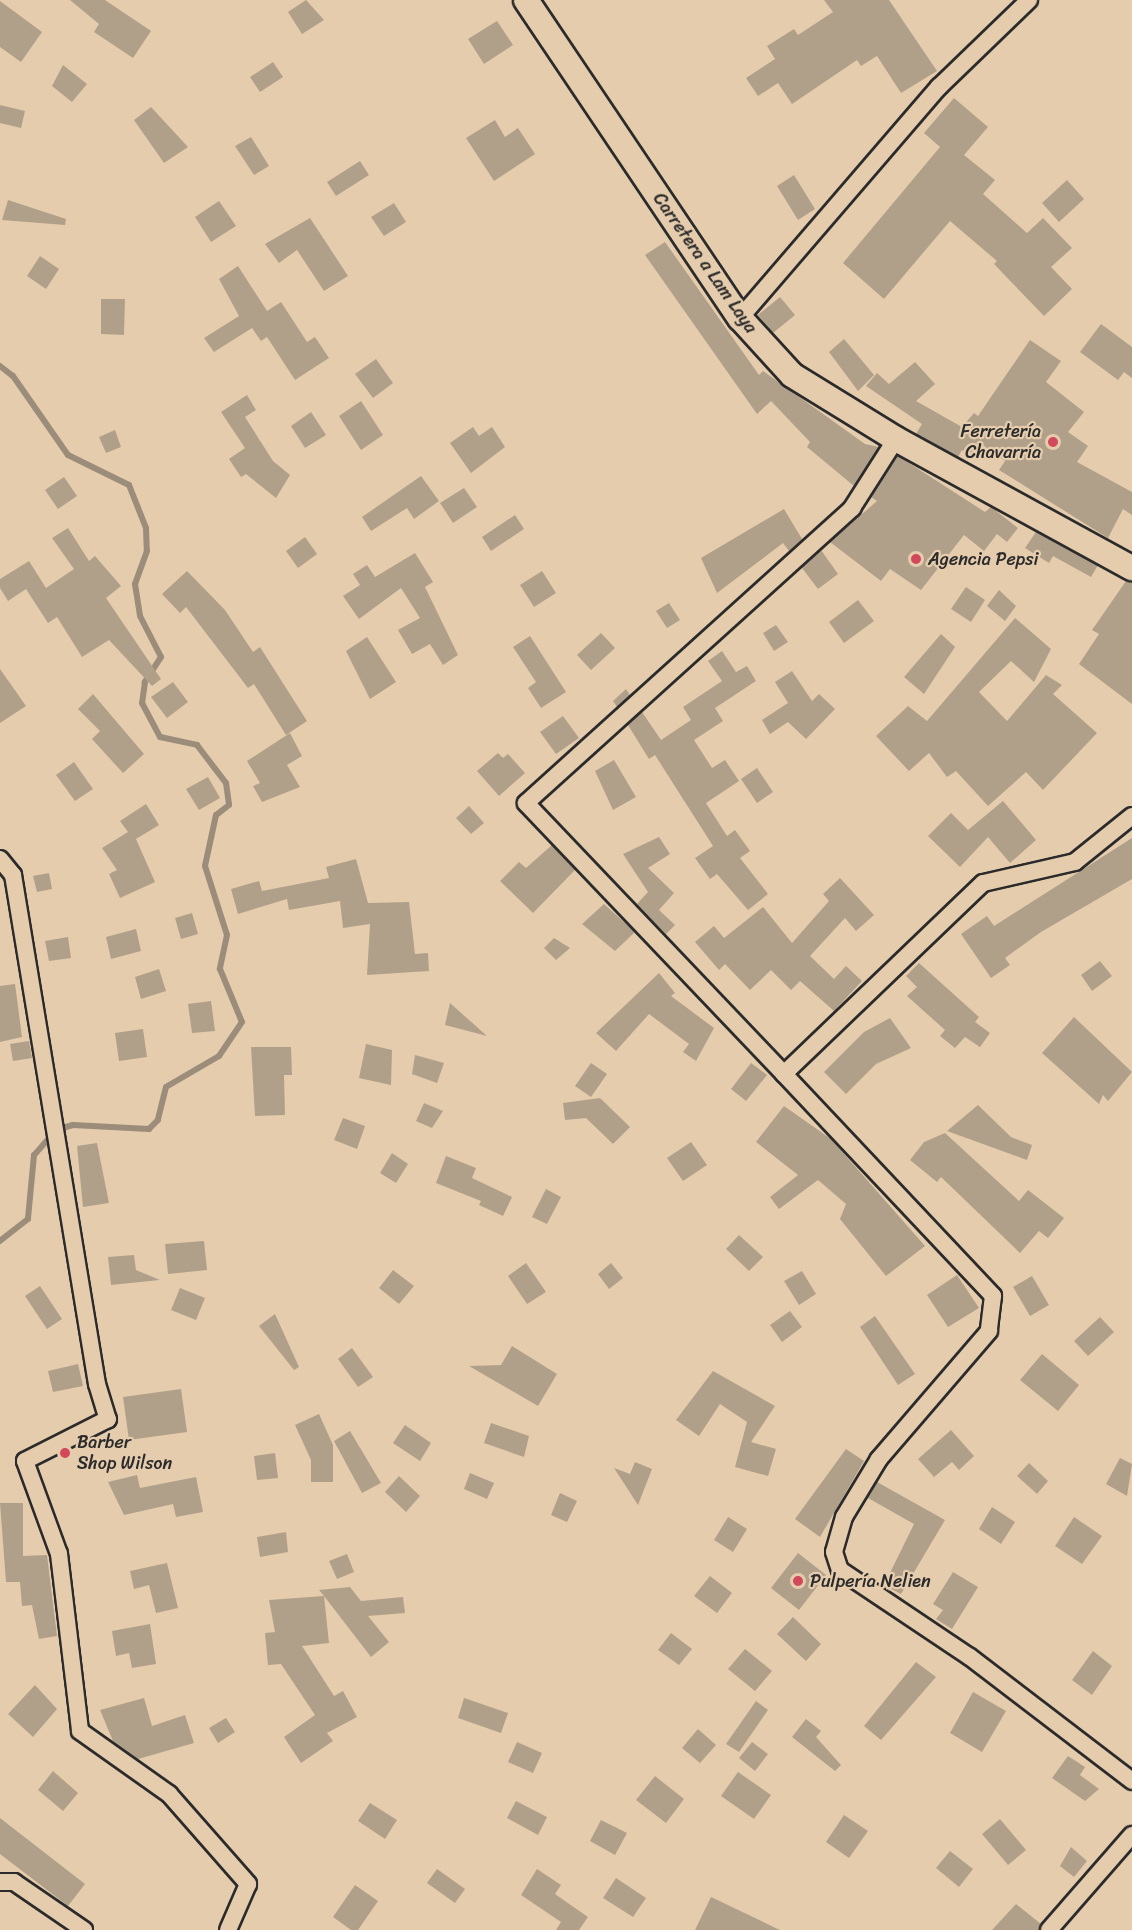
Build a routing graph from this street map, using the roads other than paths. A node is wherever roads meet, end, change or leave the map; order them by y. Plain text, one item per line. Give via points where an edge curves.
1 (526, 0) edge
2 (1029, 0) edge
3 (740, 318) junction
4 (896, 439) junction
5 (1132, 568) edge
6 (1132, 816) edge
7 (0, 859) edge
8 (784, 1074) junction
9 (1132, 1781) edge
10 (1132, 1834) edge
11 (0, 1882) edge
12 (84, 1930) edge
13 (228, 1930) edge
14 (1049, 1930) edge

1 - 3 main road, Carretera a Lam Laya
2 - 3 street via 939,87
3 - 4 main road, Carretera a Lam Laya via 792,375
4 - 5 main road, Carretera a Lam Laya
4 - 8 street via 852,508 526,803
6 - 8 street via 1075,862 983,883
7 - 13 street via 13,875 98,1384 108,1419 25,1461 59,1554 80,1731 169,1794 248,1884
8 - 9 street via 993,1296 989,1331 879,1459 844,1517 834,1551 840,1570 970,1657
10 - 14 street
11 - 12 street via 14,1882

